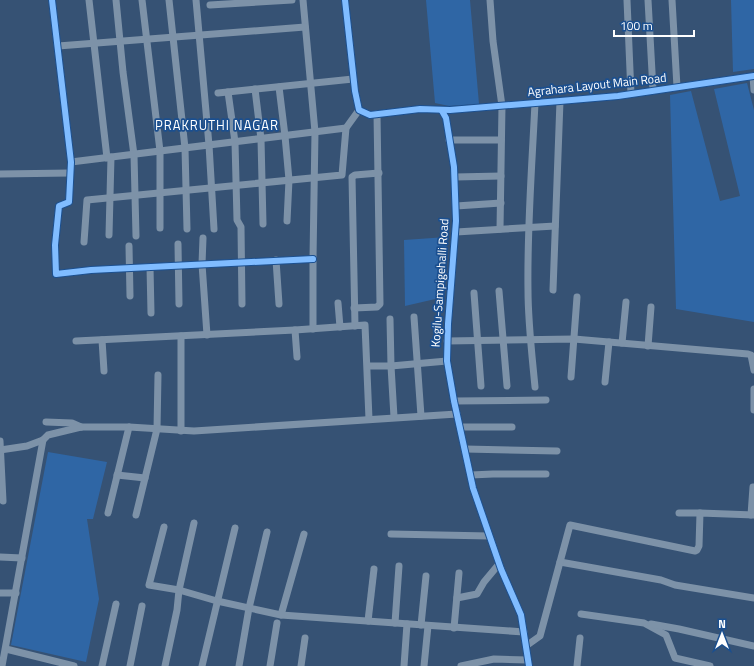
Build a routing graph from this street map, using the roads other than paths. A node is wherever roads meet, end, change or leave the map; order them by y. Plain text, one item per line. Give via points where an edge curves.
1 (52, 0) edge
2 (89, 0) edge
3 (116, 0) edge
4 (142, 0) edge
5 (169, 0) edge
6 (196, 0) edge
7 (292, 0) edge
8 (303, 0) edge
9 (345, 0) edge
10 (490, 0) edge
11 (627, 0) edge
12 (648, 0) edge
13 (672, 0) edge
14 (210, 5) dead end
15 (305, 27) junction
16 (199, 35) junction
17 (173, 37) junction
18 (146, 39) junction
19 (120, 41) junction
20 (94, 43) junction
21 (58, 46) junction
22 (753, 76) edge
23 (353, 79) junction
24 (310, 84) junction
25 (279, 87) junction
26 (677, 87) junction
27 (255, 90) junction
28 (653, 90) junction
29 (754, 90) edge
30 (228, 92) junction
31 (218, 93) dead end
32 (631, 94) junction
33 (560, 102) junction
34 (534, 104) junction
35 (502, 106) junction
36 (359, 110) junction
37 (442, 110) junction
38 (377, 114) junction
39 (346, 128) junction
40 (315, 132) junction
41 (285, 136) junction
42 (261, 139) junction
43 (449, 140) junction
44 (501, 140) junction
45 (235, 142) junction
46 (210, 145) junction
47 (185, 148) junction
48 (160, 151) junction
49 (134, 155) junction
50 (109, 158) junction
51 (71, 162) junction
52 (70, 173) junction
53 (379, 173) junction
54 (0, 174) edge
55 (501, 176) junction
56 (454, 177) junction
57 (314, 178) junction
58 (289, 180) junction
59 (262, 183) junction
60 (237, 185) junction
61 (211, 188) junction
62 (186, 190) junction
63 (160, 192) junction
64 (136, 195) junction
65 (110, 197) junction
66 (501, 203) junction
67 (456, 206) junction
68 (287, 221) dead end
69 (263, 224) dead end
70 (555, 226) junction
71 (529, 227) junction
72 (160, 228) dead end
73 (187, 229) dead end
74 (214, 229) dead end
75 (500, 229) junction
76 (456, 232) junction
77 (109, 235) dead end
78 (136, 236) dead end
79 (203, 238) dead end
80 (84, 242) dead end
81 (178, 244) dead end
82 (129, 246) dead end
83 (313, 259) junction
84 (276, 260) junction
85 (242, 262) junction
86 (202, 264) junction
87 (178, 266) junction
88 (150, 267) junction
89 (130, 268) junction
90 (553, 290) dead end
91 (499, 291) dead end
92 (474, 293) dead end
93 (130, 296) dead end
94 (577, 297) dead end
95 (626, 302) dead end
96 (338, 303) dead end
97 (179, 304) dead end
98 (242, 304) dead end
99 (279, 304) dead end
100 (651, 307) dead end
101 (354, 308) junction
102 (151, 313) dead end
103 (414, 317) dead end
104 (390, 319) dead end
105 (355, 326) junction
106 (340, 327) junction
107 (313, 329) junction
108 (295, 330) junction
109 (207, 335) junction
110 (181, 336) junction
111 (530, 339) junction
112 (574, 339) junction
113 (102, 340) junction
114 (478, 340) junction
115 (503, 340) junction
116 (76, 341) dead end
117 (447, 341) junction
118 (610, 342) junction
119 (622, 343) junction
120 (648, 346) junction
121 (297, 357) dead end
122 (447, 361) junction
123 (418, 363) junction
124 (368, 366) junction
125 (391, 366) junction
126 (104, 370) dead end
127 (754, 370) edge
128 (158, 375) dead end
129 (571, 377) dead end
130 (605, 382) dead end
131 (481, 386) dead end
132 (507, 386) dead end
133 (535, 387) dead end
134 (754, 389) edge
135 (546, 400) dead end
136 (454, 401) junction
137 (754, 410) edge
138 (457, 414) junction
139 (422, 416) junction
140 (394, 418) junction
141 (369, 419) junction
142 (46, 422) dead end
143 (81, 427) junction
144 (129, 427) junction
145 (460, 427) junction
146 (512, 427) dead end
147 (157, 429) junction
148 (181, 431) junction
149 (42, 440) junction
150 (0, 441) edge
151 (465, 449) junction
152 (0, 450) edge
153 (557, 451) dead end
154 (546, 474) dead end
155 (117, 475) junction
156 (471, 475) junction
157 (145, 478) junction
158 (752, 487) dead end
159 (3, 501) dead end
160 (108, 513) dead end
161 (679, 513) dead end
162 (700, 513) junction
163 (136, 515) dead end
164 (753, 515) edge
165 (194, 523) dead end
166 (164, 527) dead end
167 (235, 528) dead end
168 (267, 532) dead end
169 (304, 534) dead end
170 (391, 534) dead end
171 (490, 536) junction
172 (0, 557) edge
173 (22, 558) junction
174 (560, 562) junction
175 (499, 564) junction
176 (399, 566) dead end
177 (374, 569) dead end
178 (459, 573) dead end
179 (426, 576) dead end
180 (179, 590) junction
181 (0, 593) edge
182 (16, 593) junction
183 (457, 598) junction
184 (754, 598) edge
185 (217, 601) junction
186 (116, 604) dead end
187 (142, 606) dead end
188 (249, 608) junction
189 (581, 614) dead end
190 (281, 615) junction
191 (368, 622) junction
192 (277, 623) dead end
193 (395, 623) junction
194 (644, 623) junction
195 (407, 624) junction
196 (425, 626) junction
197 (454, 628) junction
198 (524, 632) junction
199 (305, 638) dead end
200 (580, 638) dead end
201 (526, 646) junction
202 (754, 646) edge
203 (6, 649) junction
204 (490, 663) edge
205 (528, 663) edge
206 (685, 663) edge
207 (2, 666) edge
208 (74, 666) edge
209 (102, 666) edge
210 (130, 666) edge
211 (166, 666) edge
212 (202, 666) edge
213 (239, 666) edge
214 (270, 666) edge
215 (301, 666) edge
216 (404, 666) edge
217 (424, 666) edge
218 (461, 666) edge
219 (576, 666) edge
220 (710, 666) edge

1 - 21 street
2 - 20 street
3 - 19 street
4 - 18 street
5 - 17 street
6 - 16 street
7 - 14 street
8 - 15 street
9 - 23 street
10 - 35 street
11 - 32 street
12 - 28 street
13 - 26 street
15 - 16 street
15 - 24 street
16 - 17 street
16 - 46 street
17 - 18 street
17 - 47 street
18 - 19 street
18 - 48 street
19 - 20 street
19 - 49 street
20 - 21 street
20 - 50 street
21 - 51 street
22 - 26 street, Agrahara Layout Main Road
22 - 29 street
23 - 24 street
23 - 36 street
24 - 25 street
24 - 40 street
25 - 27 street
25 - 41 street
26 - 28 street, Agrahara Layout Main Road
27 - 30 street
27 - 42 street
28 - 32 street, Agrahara Layout Main Road
30 - 31 street
30 - 45 street
32 - 33 street, Agrahara Layout Main Road
33 - 34 street, Agrahara Layout Main Road
33 - 70 street
34 - 35 street, Agrahara Layout Main Road
34 - 71 street
35 - 37 street, Agrahara Layout Main Road
35 - 44 street
36 - 38 street via 370,115
36 - 39 street
37 - 38 street via 420,109
37 - 43 street, Kogilu-Sampigehalli Road via 446,118
38 - 53 street
39 - 40 street
39 - 57 street via 342,175
40 - 41 street
40 - 57 street
41 - 42 street
41 - 58 street
42 - 45 street
42 - 59 street
43 - 44 street
43 - 56 street, Kogilu-Sampigehalli Road
44 - 55 street
45 - 46 street
45 - 60 street
46 - 47 street
46 - 61 street
47 - 48 street
47 - 62 street
48 - 49 street
48 - 63 street
49 - 50 street
49 - 64 street
50 - 51 street
50 - 65 street
51 - 52 street
52 - 54 street
52 - 89 street via 69,202 59,206 55,245 56,274
53 - 101 street via 380,304 377,307
53 - 101 street via 352,177
55 - 56 street
55 - 66 street
56 - 67 street, Kogilu-Sampigehalli Road
57 - 58 street
57 - 83 street
58 - 59 street
58 - 68 street
59 - 60 street
59 - 69 street
60 - 61 street
60 - 85 street via 237,220 241,227
61 - 62 street
61 - 74 street
62 - 63 street
62 - 73 street
63 - 64 street
63 - 72 street
64 - 65 street
64 - 78 street
65 - 77 street
65 - 80 street via 87,200
66 - 67 street
66 - 75 street
67 - 76 street, Kogilu-Sampigehalli Road
70 - 71 street
70 - 90 street
71 - 75 street
71 - 111 street
75 - 76 street
76 - 117 street, Kogilu-Sampigehalli Road
79 - 86 street
81 - 87 street
82 - 89 street
83 - 84 street
83 - 107 street
84 - 85 street
84 - 99 street
85 - 86 street
85 - 98 street
86 - 87 street
86 - 109 street
87 - 88 street
87 - 97 street
88 - 89 street
88 - 102 street
89 - 93 street
91 - 115 street
92 - 114 street
94 - 112 street
95 - 119 street
96 - 106 street
100 - 120 street
101 - 105 street
103 - 123 street
104 - 125 street
105 - 106 street
105 - 124 street via 365,324
106 - 107 street
107 - 108 street
108 - 109 street
108 - 121 street
109 - 110 street
110 - 113 street
110 - 148 street
111 - 112 street
111 - 115 street
111 - 133 street
112 - 118 street
112 - 129 street
113 - 116 street
113 - 126 street
114 - 115 street
114 - 117 street
114 - 131 street
115 - 132 street
117 - 122 street, Kogilu-Sampigehalli Road
118 - 119 street
118 - 130 street
119 - 120 street
120 - 127 street via 748,354 753,358
122 - 123 street
122 - 136 street, Kogilu-Sampigehalli Road
123 - 125 street
123 - 139 street
124 - 125 street
124 - 141 street
125 - 140 street
128 - 147 street
134 - 137 street
135 - 136 street
136 - 138 street, Kogilu-Sampigehalli Road
138 - 139 street
138 - 145 street, Kogilu-Sampigehalli Road
139 - 140 street
140 - 141 street
141 - 148 street
142 - 143 street via 72,423
143 - 144 street
143 - 149 street via 55,433
144 - 147 street
144 - 155 street
145 - 146 street
145 - 151 street, Kogilu-Sampigehalli Road
147 - 148 street
147 - 157 street
149 - 152 street via 27,446
149 - 173 street
150 - 152 street
151 - 153 street
151 - 156 street, Kogilu-Sampigehalli Road
152 - 159 street
154 - 156 street
155 - 157 street
155 - 160 street
156 - 171 street, Kogilu-Sampigehalli Road
157 - 163 street
158 - 164 street
161 - 162 street
162 - 164 street
162 - 174 street via 699,546 695,551 570,525
165 - 180 street
166 - 180 street via 149,585
167 - 185 street
168 - 188 street
169 - 190 street
170 - 171 street
171 - 175 street, Kogilu-Sampigehalli Road
172 - 173 street
173 - 182 street
174 - 184 street
174 - 201 street via 540,636
175 - 183 street via 477,594
175 - 198 street, Kogilu-Sampigehalli Road
176 - 193 street
177 - 191 street
178 - 183 street
179 - 196 street
180 - 185 street
180 - 211 street
181 - 182 street
182 - 203 street
183 - 197 street
185 - 188 street
185 - 212 street
186 - 209 street
187 - 210 street
188 - 190 street
188 - 213 street
189 - 194 street
190 - 191 street
191 - 193 street
192 - 214 street
193 - 195 street
194 - 202 street
194 - 206 street via 666,635 675,658
195 - 196 street
195 - 216 street
196 - 197 street
196 - 217 street
197 - 198 street
198 - 201 street, Kogilu-Sampigehalli Road
199 - 215 street
200 - 219 street
201 - 205 street, Kogilu-Sampigehalli Road
203 - 207 street
203 - 208 street
204 - 205 street
204 - 218 street
206 - 220 street

